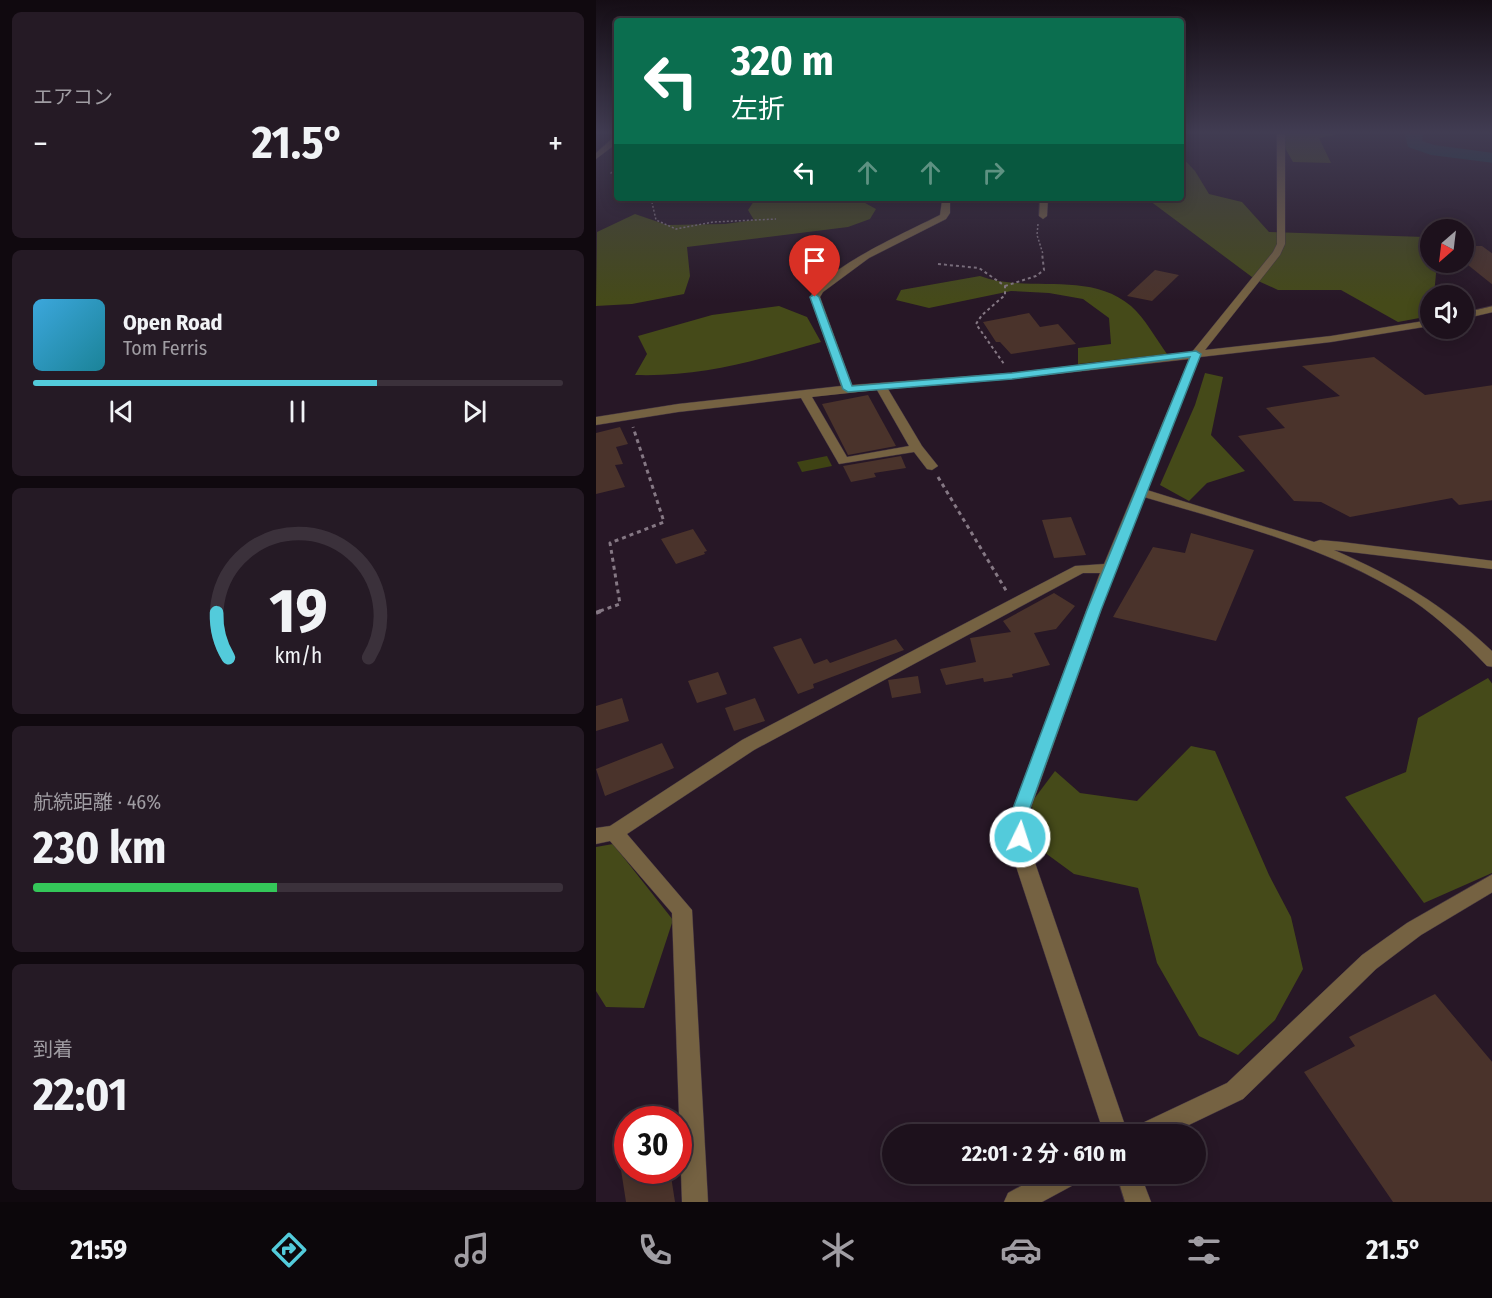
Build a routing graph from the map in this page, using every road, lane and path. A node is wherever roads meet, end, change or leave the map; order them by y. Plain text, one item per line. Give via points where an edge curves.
1 (1281, 188) edge
2 (652, 201) edge
3 (946, 201) edge
4 (1044, 201) edge
5 (1043, 216) joint
6 (776, 219) dead end
7 (938, 264) dead end
8 (1005, 286) junction
9 (1493, 309) edge
10 (1474, 313) edge
11 (1420, 325) edge
12 (1196, 354) junction
13 (1012, 376) junction
14 (880, 386) junction
15 (848, 389) junction
16 (805, 395) junction
17 (630, 415) junction
18 (596, 421) edge
19 (917, 448) junction
20 (932, 466) joint
21 (1140, 492) junction
22 (1302, 542) junction
23 (1493, 566) edge
24 (1109, 568) junction
25 (1014, 604) junction
26 (596, 613) edge
27 (1493, 662) edge
28 (605, 834) edge
29 (1493, 882) edge
30 (1113, 1124) edge
31 (1165, 1124) edge
32 (1050, 1184) edge
33 (1132, 1184) edge
34 (695, 1202) edge
35 (1017, 1202) edge
36 (1138, 1202) edge

1 - 12 street via 1281,244 1277,254
2 - 6 path via 656,220 672,228 688,229 703,222
3 - 15 street via 943,217 866,256 815,297
4 - 5 street
5 - 8 path via 1036,227 1046,259 1044,270
7 - 8 path via 979,268
8 - 13 path via 1006,295 977,324
9 - 10 street
11 - 12 street
12 - 13 street
12 - 21 street
13 - 14 street
14 - 15 street
14 - 19 street
15 - 16 street
16 - 17 street
16 - 19 street via 843,461
17 - 18 street
17 - 26 path via 664,522 610,543 620,604
19 - 20 street
20 - 25 path
21 - 22 street
21 - 24 street
22 - 23 street
22 - 27 street via 1375,572 1438,611
24 - 25 street via 1080,569
24 - 30 street via 1018,819 1022,854
25 - 28 street via 748,745
28 - 34 street via 683,910
29 - 31 street via 1414,929 1369,962 1235,1091
32 - 35 street
33 - 36 street

